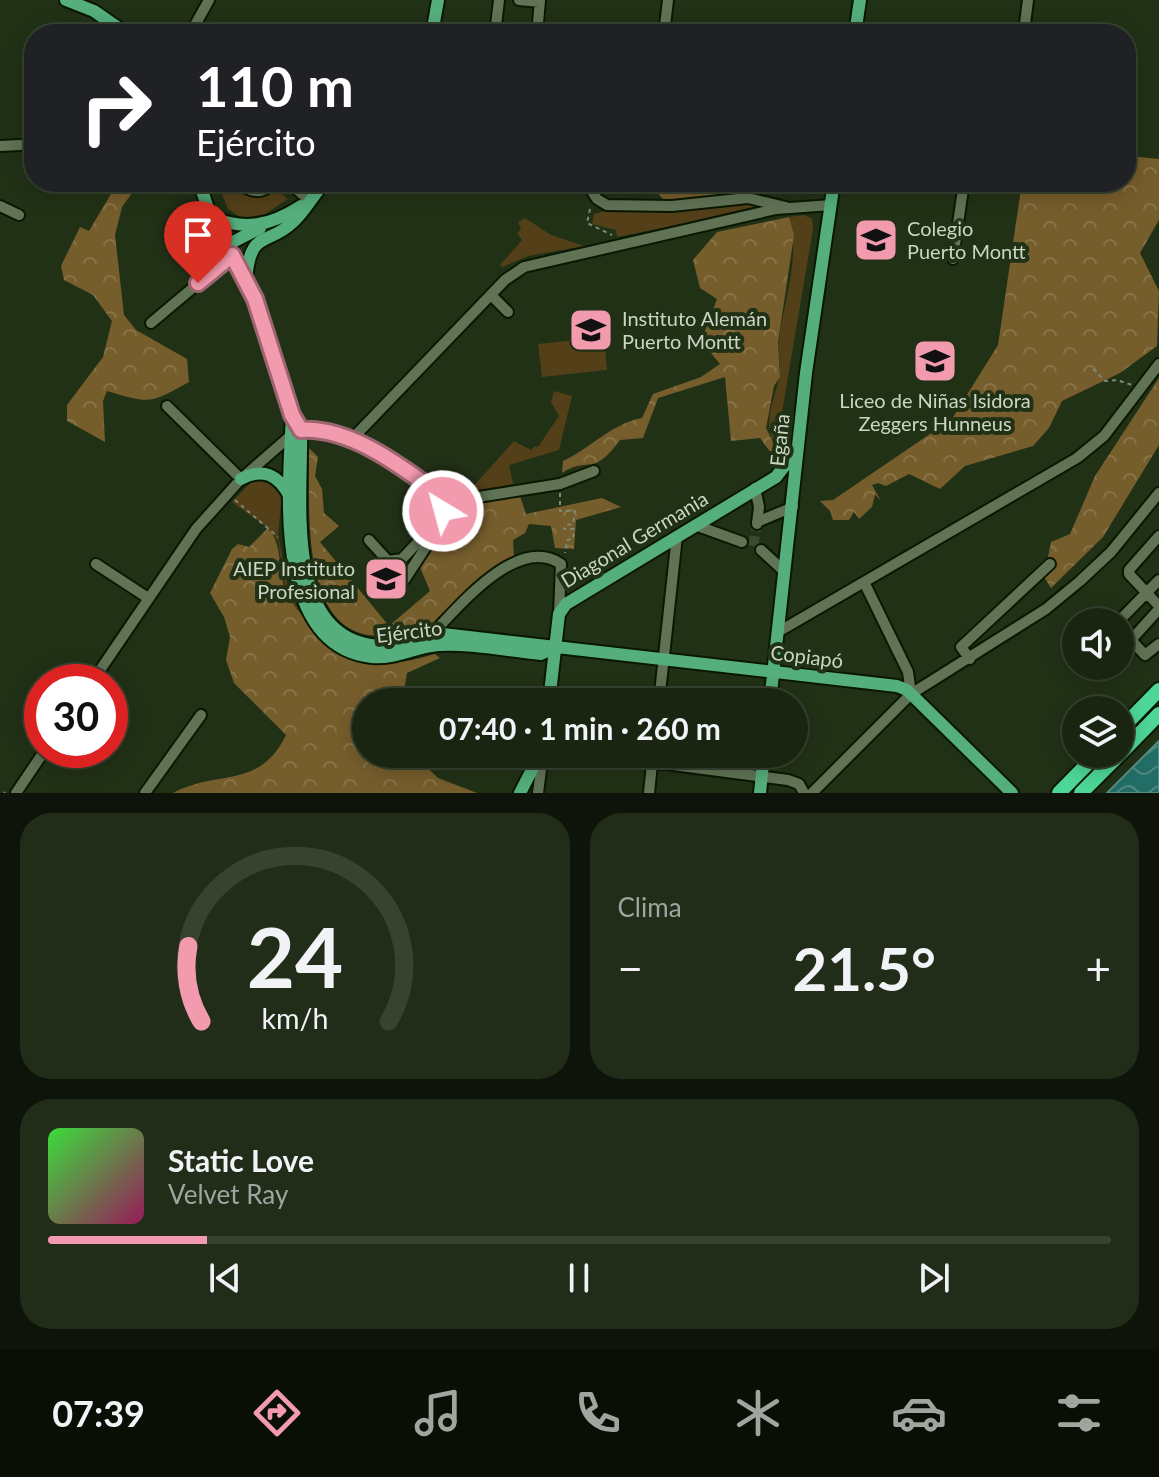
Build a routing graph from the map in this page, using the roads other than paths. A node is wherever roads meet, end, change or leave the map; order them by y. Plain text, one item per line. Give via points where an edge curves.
1 (66, 0) edge
2 (209, 0) edge
3 (438, 0) edge
4 (499, 0) edge
5 (519, 0) edge
6 (668, 0) edge
7 (860, 0) edge
8 (1028, 0) edge
9 (540, 1) edge
10 (113, 24) edge
11 (196, 24) edge
12 (434, 24) edge
13 (496, 24) edge
14 (539, 24) edge
15 (665, 24) edge
16 (856, 24) edge
17 (1025, 24) edge
18 (20, 145) dead end
19 (0, 146) edge
20 (202, 192) edge
21 (299, 192) edge
22 (316, 192) edge
23 (592, 192) edge
24 (833, 192) edge
25 (963, 192) edge
26 (308, 202) junction
27 (831, 205) junction
28 (0, 206) edge
29 (788, 207) junction
30 (19, 215) dead end
31 (211, 217) junction
32 (266, 224) junction
33 (229, 250) junction
34 (953, 259) dead end
35 (246, 281) junction
36 (491, 295) junction
37 (508, 312) dead end
38 (151, 323) dead end
39 (1159, 364) edge
40 (167, 406) dead end
41 (801, 417) junction
42 (296, 432) junction
43 (351, 440) junction
44 (799, 440) junction
45 (594, 471) dead end
46 (776, 477) junction
47 (241, 479) junction
48 (759, 486) junction
49 (1159, 493) edge
50 (442, 497) junction
51 (291, 501) junction
52 (793, 504) junction
53 (695, 525) junction
54 (677, 536) junction
55 (1159, 536) edge
56 (369, 540) dead end
57 (742, 542) dead end
58 (761, 550) dead end
59 (96, 564) dead end
60 (1050, 564) dead end
61 (785, 572) junction
62 (405, 579) dead end
63 (1159, 580) edge
64 (865, 584) junction
65 (1147, 593) junction
66 (148, 598) junction
67 (1132, 608) edge
68 (1159, 608) edge
69 (559, 614) junction
70 (778, 632) junction
71 (431, 635) junction
72 (1159, 644) edge
73 (555, 647) junction
74 (664, 659) junction
75 (970, 659) junction
76 (104, 664) edge
77 (774, 672) junction
78 (551, 688) edge
79 (661, 688) edge
80 (772, 688) edge
81 (1159, 690) edge
82 (911, 694) junction
83 (1159, 714) edge
84 (201, 715) dead end
85 (1134, 716) edge
86 (1134, 740) edge
87 (33, 768) edge
88 (534, 768) edge
89 (541, 768) edge
90 (651, 768) edge
91 (709, 768) edge
92 (758, 768) edge
93 (1083, 768) edge
94 (1106, 768) edge
95 (755, 776) junction
96 (16, 793) edge
97 (145, 793) edge
98 (520, 793) edge
99 (538, 793) edge
100 (649, 793) edge
101 (760, 793) edge
102 (804, 793) edge
103 (812, 793) edge
104 (1012, 793) edge
105 (1059, 793) edge
106 (1081, 793) edge

1 - 10 main road
2 - 11 street
3 - 12 main road
4 - 13 street
5 - 9 street
6 - 15 street
7 - 16 main road
8 - 17 street
9 - 14 street
18 - 19 street
20 - 31 main road
21 - 26 street
22 - 26 main road
23 - 29 street via 607,205 672,206 748,198
24 - 27 main road, Egaña
25 - 34 street
26 - 32 main road
26 - 35 main road via 294,222 257,244
27 - 29 street
27 - 41 main road, Egaña
28 - 30 street
29 - 36 street via 524,267
31 - 32 main road via 241,227
31 - 33 main road
32 - 33 main road
33 - 35 main road
33 - 38 street
35 - 42 main road
36 - 37 street
36 - 43 street
39 - 64 street via 1104,436 1077,458
40 - 47 street
41 - 44 main road, Egaña
41 - 48 main road, Diagonal Germania via 783,459
42 - 43 street via 324,430
42 - 47 street
42 - 51 main road, Ejército
42 - 71 main road, Ejército via 303,564 319,607 344,633 364,644 393,645
43 - 50 street
44 - 46 main road
44 - 52 main road, Egaña
45 - 50 street via 560,484 453,501
46 - 48 main road, Diagonal Germania
46 - 52 main road via 790,483
47 - 51 main road via 257,472 269,474
47 - 66 street via 196,529
48 - 52 street via 757,523
48 - 53 main road, Diagonal Germania
49 - 75 street via 1080,581
50 - 56 street via 432,527 402,559 388,561
50 - 62 street via 440,525
51 - 73 main road, Ejército via 293,565 300,595 320,625 346,648 378,657 444,645 541,654
52 - 61 main road, Egaña
53 - 54 main road, Diagonal Germania
53 - 57 street
54 - 69 main road, Diagonal Germania via 566,604
54 - 74 street
55 - 65 street via 1129,570
58 - 61 street
59 - 66 street
60 - 75 street via 961,647
61 - 70 main road, Egaña
63 - 65 street
64 - 70 street
64 - 82 street via 908,672
65 - 67 street
65 - 68 street
66 - 76 street
68 - 72 street via 1131,640 1145,655
69 - 71 street, Ejército via 561,564 520,560 479,585
69 - 73 main road, Diagonal Germania
70 - 77 main road, Egaña
71 - 73 main road, Ejército
73 - 74 main road, Copiapó
73 - 78 main road, Diagonal Germania
74 - 77 main road, Copiapó
74 - 79 street
75 - 82 street
77 - 80 main road, Egaña
77 - 82 main road, Copiapó via 897,686
81 - 85 highway
82 - 103 street
82 - 104 main road, Copiapó
83 - 86 highway
84 - 97 street
87 - 96 street
88 - 98 main road
89 - 99 street
90 - 100 street
91 - 95 street
92 - 95 main road
93 - 105 highway
94 - 106 highway
95 - 101 main road
95 - 102 street via 793,781

